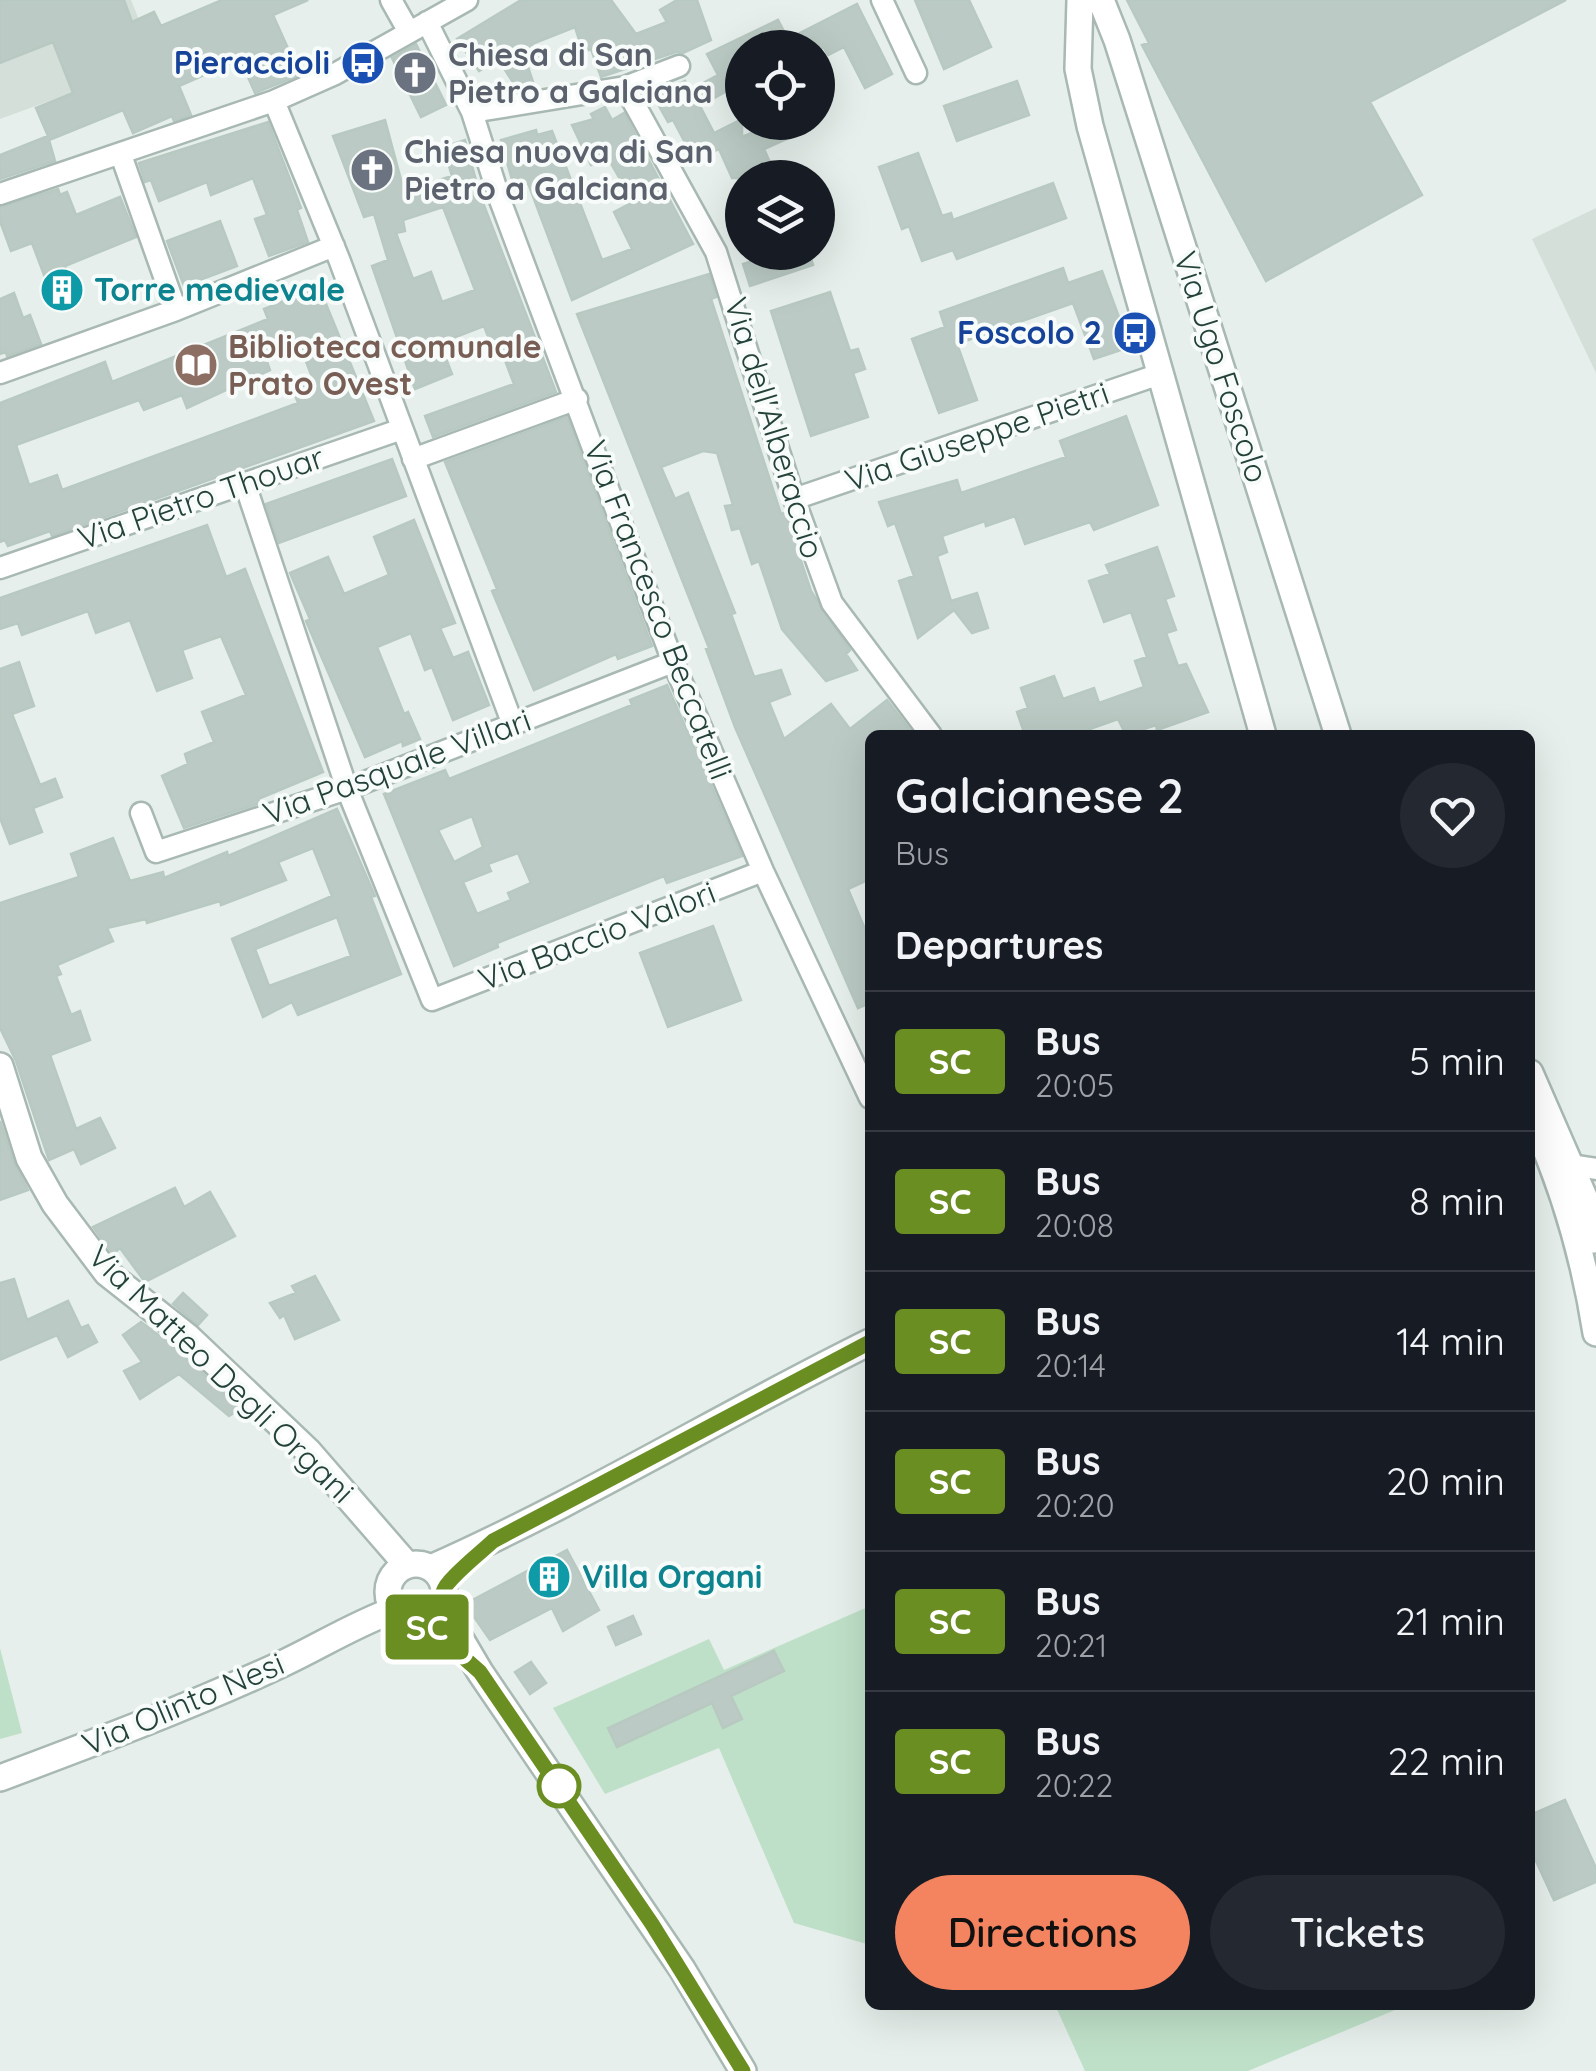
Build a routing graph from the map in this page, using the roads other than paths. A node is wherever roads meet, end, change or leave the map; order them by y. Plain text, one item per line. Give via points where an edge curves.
1 (391, 0) edge
2 (466, 0) edge
3 (882, 0) edge
4 (1080, 0) edge
5 (1101, 0) edge
6 (418, 27) junction
7 (680, 66) dead end
8 (916, 72) dead end
9 (625, 87) junction
10 (274, 101) junction
11 (472, 112) junction
12 (121, 155) junction
13 (0, 194) edge
14 (334, 246) junction
15 (176, 310) junction
16 (0, 374) edge
17 (1160, 374) junction
18 (577, 399) junction
19 (402, 428) junction
20 (413, 459) junction
21 (245, 484) junction
22 (794, 499) junction
23 (0, 568) edge
24 (673, 662) junction
25 (513, 726) junction
26 (927, 730) edge
27 (1262, 730) edge
28 (1336, 730) edge
29 (347, 789) junction
30 (141, 813) dead end
31 (763, 872) junction
32 (0, 1066) edge
33 (1535, 1083) edge
34 (865, 1087) edge
35 (1535, 1124) edge
36 (1584, 1167) edge
37 (1590, 1195) edge
38 (1596, 1250) edge
39 (1596, 1333) edge
40 (865, 1345) edge
41 (429, 1589) junction
42 (392, 1606) junction
43 (0, 1778) edge
44 (743, 2071) edge

1 - 6 street, Via Francesco Beccatelli
2 - 6 street
3 - 8 street
4 - 17 street, Via Ugo Foscolo via 1080,86
5 - 28 street, Via Ugo Foscolo
6 - 10 street
6 - 11 street, Via Francesco Beccatelli
7 - 9 street
9 - 11 street
9 - 22 street, Via dell'Alberaccio via 716,252
10 - 12 street
10 - 14 street
11 - 18 street, Via Francesco Beccatelli
12 - 13 street
12 - 15 street
14 - 15 street
14 - 19 street
15 - 16 street
17 - 22 street, Via Giuseppe Pietri
17 - 27 street, Via Ugo Foscolo
18 - 20 street
18 - 24 street, Via Francesco Beccatelli
19 - 20 street
19 - 21 street, Via Pietro Thouar
20 - 25 street
21 - 23 street, Via Pietro Thouar
21 - 29 street
22 - 26 street, Via dell'Alberaccio via 839,616
24 - 25 street, Via Pasquale Villari
24 - 31 street, Via Francesco Beccatelli
25 - 29 street, Via Pasquale Villari
29 - 30 street, Via Pasquale Villari via 156,852
29 - 31 street, Via Baccio Valori via 432,1000
31 - 34 street, Via Francesco Beccatelli
32 - 41 street, Via Matteo Degli Organi via 29,1158 107,1273 188,1337 308,1451
33 - 36 street
35 - 39 street via 1564,1194
36 - 37 street
37 - 38 street
40 - 41 street via 493,1541
41 - 42 street via 406,1618
41 - 42 street via 389,1583
41 - 44 street
42 - 43 street, Via Olinto Nesi via 286,1662

